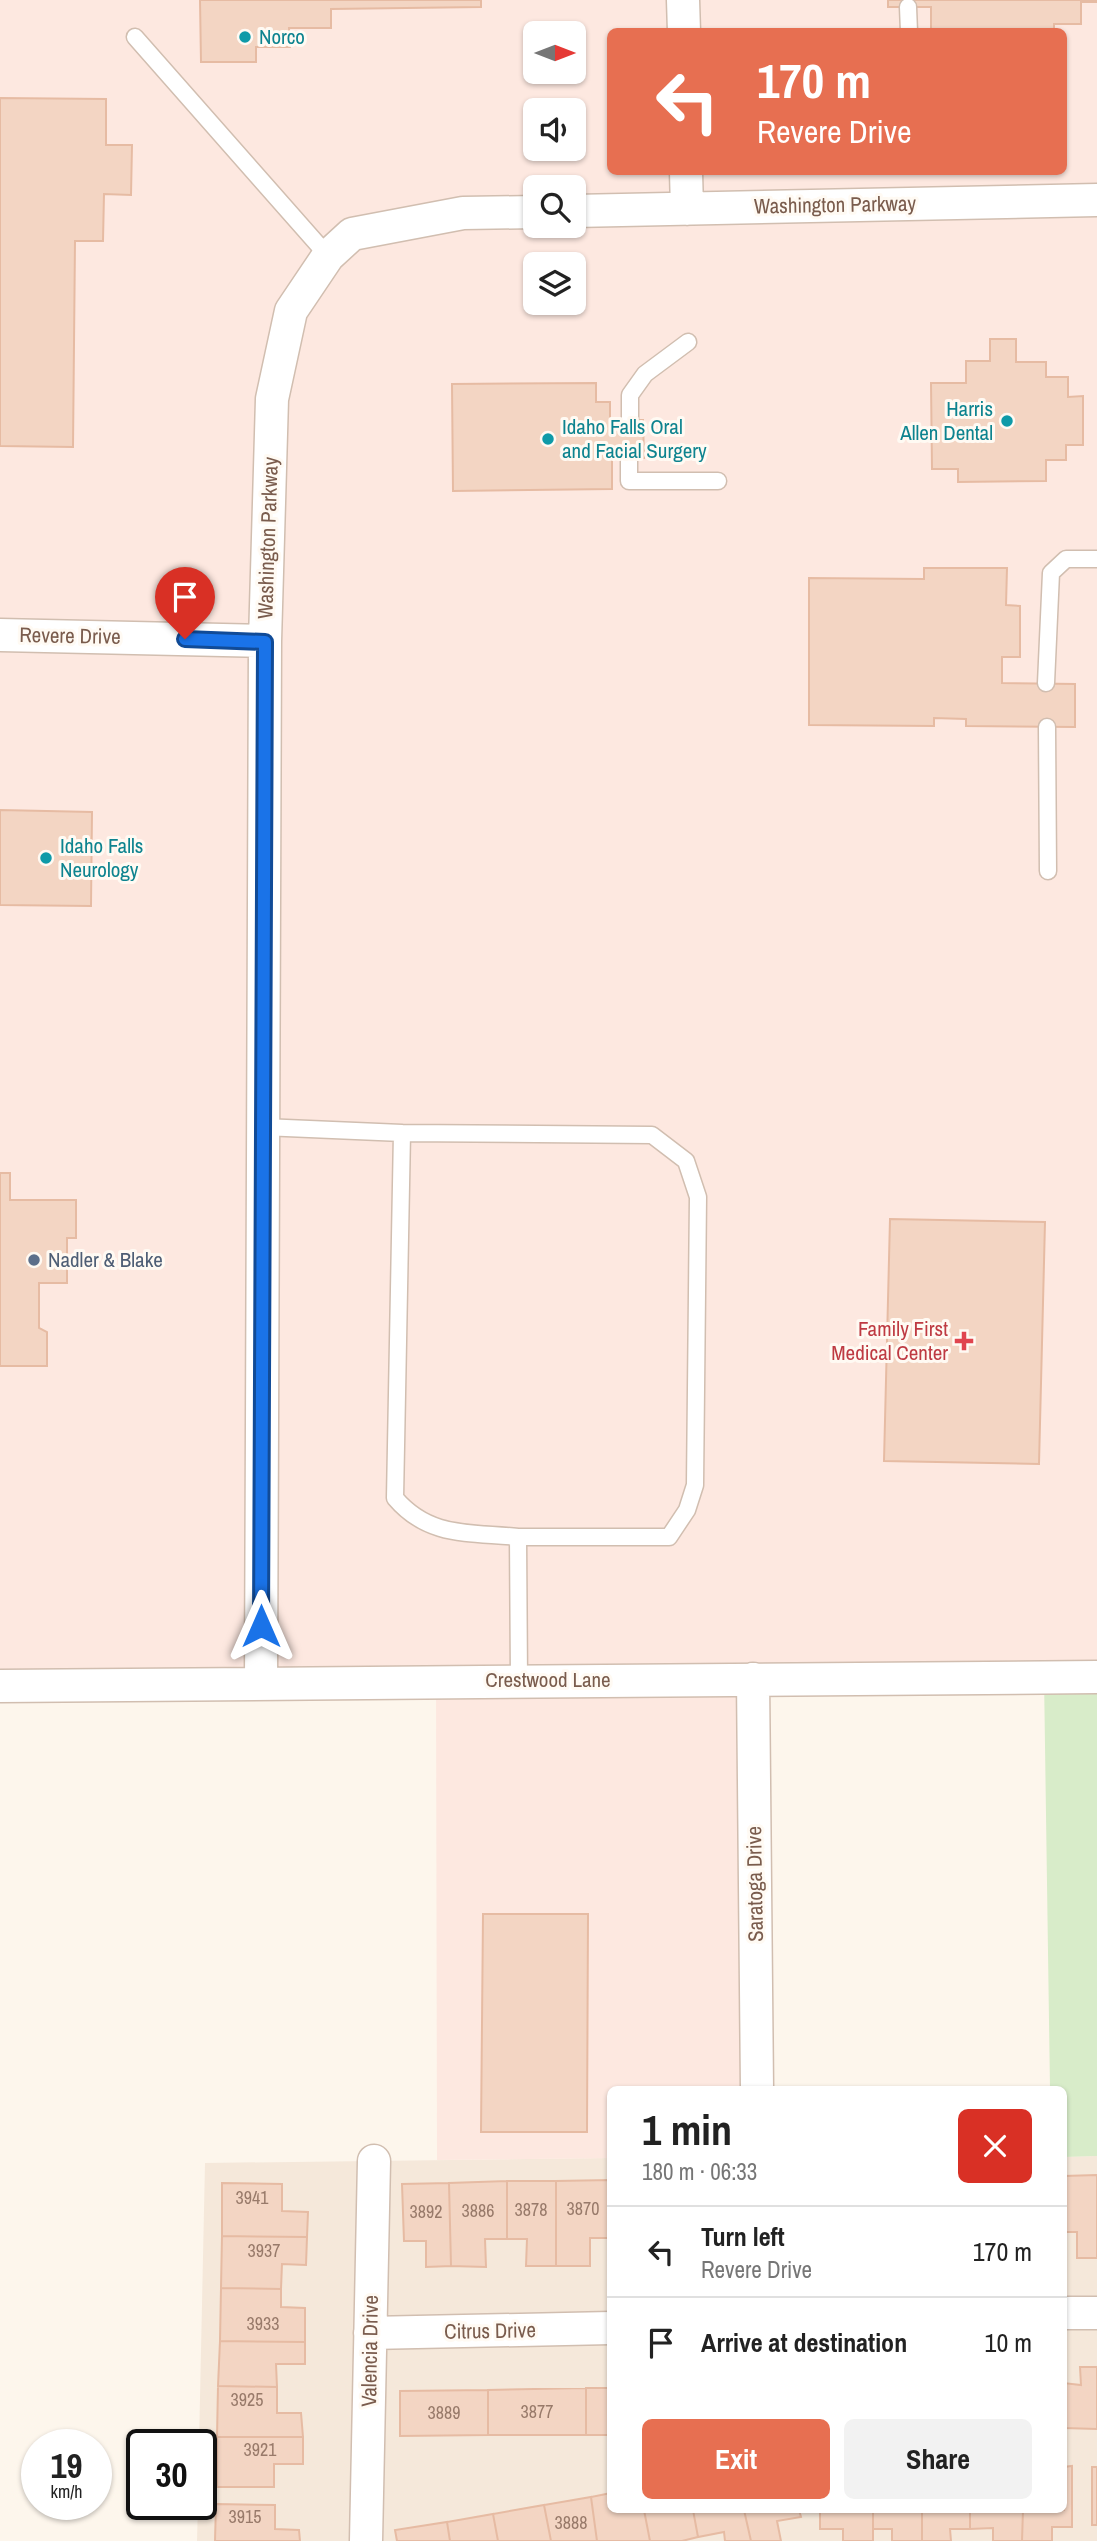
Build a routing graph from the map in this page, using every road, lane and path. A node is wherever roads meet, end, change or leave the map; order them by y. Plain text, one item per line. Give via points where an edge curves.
1 (683, 0) edge
2 (908, 7) dead end
3 (684, 28) edge
4 (909, 28) edge
5 (135, 37) dead end
6 (686, 175) edge
7 (1097, 200) edge
8 (687, 209) junction
9 (586, 211) edge
10 (523, 212) edge
11 (328, 256) junction
12 (688, 342) dead end
13 (630, 420) dead end
14 (629, 459) dead end
15 (719, 481) dead end
16 (1097, 559) edge
17 (0, 635) edge
18 (265, 642) junction
19 (1046, 684) dead end
20 (1047, 727) dead end
21 (1048, 871) dead end
22 (263, 1127) junction
23 (402, 1133) junction
24 (518, 1537) junction
25 (1097, 1677) edge
26 (753, 1679) junction
27 (519, 1681) junction
28 (261, 1682) junction
29 (0, 1686) edge
30 (757, 2086) edge
31 (374, 2161) dead end
32 (1097, 2313) edge
33 (1067, 2314) edge
34 (607, 2328) edge
35 (370, 2333) junction
36 (366, 2541) edge

1 - 3 street
2 - 4 lane
5 - 11 lane
6 - 8 street
7 - 8 street, Washington Parkway
8 - 9 street, Washington Parkway
10 - 11 street, Washington Parkway via 463,214 352,234
11 - 18 street, Washington Parkway via 291,311 272,399
12 - 13 lane via 645,374 630,395
14 - 15 lane via 629,481
16 - 19 lane via 1066,559 1051,573
17 - 18 street, Revere Drive
18 - 22 street, Washington Parkway
20 - 21 lane
22 - 23 lane
22 - 28 street, Washington Parkway
23 - 24 lane via 395,1498 411,1517 440,1529
23 - 24 lane via 652,1135 686,1161 698,1197 695,1485 687,1510 669,1537
24 - 27 lane
25 - 26 street, Crestwood Lane
26 - 27 street, Crestwood Lane
26 - 30 street, Saratoga Drive
27 - 28 street, Crestwood Lane
28 - 29 street, Crestwood Lane
31 - 35 street, Valencia Drive
32 - 33 street
34 - 35 street, Citrus Drive
35 - 36 street, Valencia Drive

